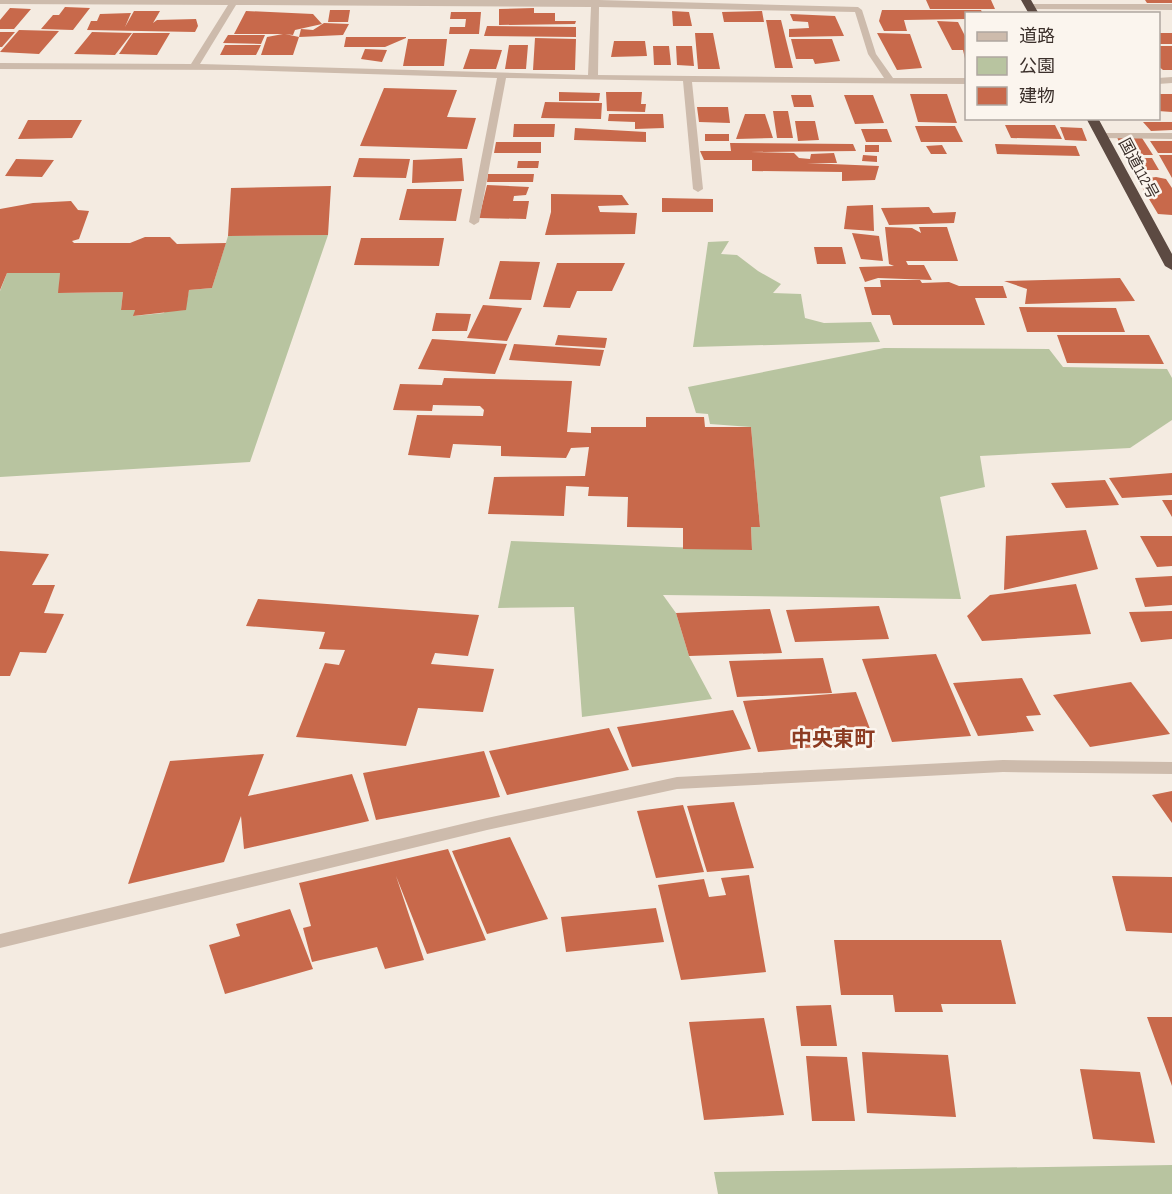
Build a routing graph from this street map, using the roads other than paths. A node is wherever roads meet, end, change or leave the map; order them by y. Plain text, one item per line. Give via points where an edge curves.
1 (235, 1) edge
2 (0, 2) edge
3 (595, 2) edge
4 (1030, 6) edge
5 (1172, 7) edge
6 (0, 66) edge
7 (193, 68) junction
8 (502, 76) junction
9 (593, 78) junction
10 (687, 79) junction
11 (890, 80) junction
12 (965, 81) edge
13 (1093, 120) edge
14 (1101, 135) junction
15 (1172, 136) edge
16 (698, 189) dead end
17 (474, 222) dead end
18 (1172, 266) edge
19 (1172, 768) edge
20 (0, 941) edge

1 - 2 street
1 - 3 street
1 - 7 street
3 - 9 street
3 - 11 street via 858,10 872,54
4 - 5 street
6 - 7 street
7 - 8 street
8 - 9 street
8 - 17 street
9 - 10 street
10 - 11 street
10 - 16 street
11 - 12 street
13 - 14 highway, 国道112号
14 - 15 street
14 - 18 highway, 国道112号
19 - 20 street via 1003,766 677,783

